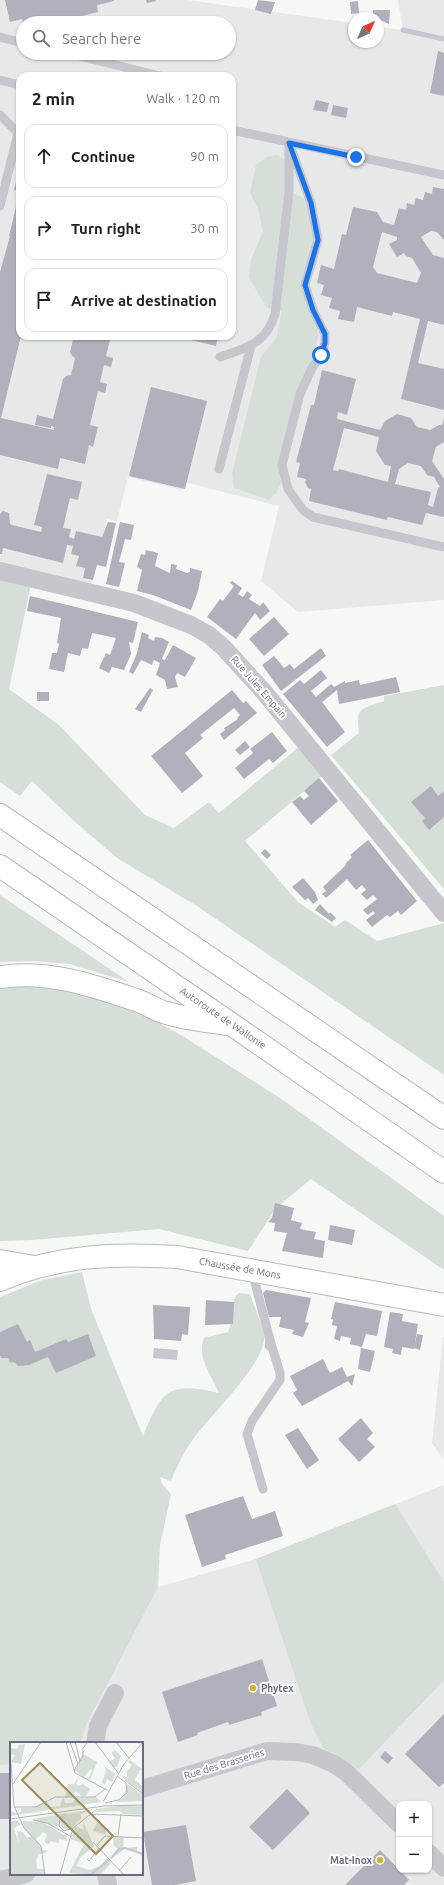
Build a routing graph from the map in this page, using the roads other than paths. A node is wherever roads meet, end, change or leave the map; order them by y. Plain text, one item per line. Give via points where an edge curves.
1 (0, 37) edge
2 (16, 41) edge
3 (95, 60) edge
4 (144, 72) edge
5 (0, 80) edge
6 (16, 84) edge
7 (0, 115) edge
8 (16, 131) edge
9 (236, 131) edge
10 (289, 143) junction
11 (16, 145) edge
12 (444, 175) edge
13 (0, 206) edge
14 (251, 346) junction
15 (220, 357) dead end
16 (219, 469) dead end
17 (444, 547) edge
18 (0, 571) edge
19 (0, 815) edge
20 (0, 866) edge
21 (444, 913) edge
22 (0, 977) edge
23 (234, 1026) junction
24 (444, 1118) edge
25 (444, 1172) edge
26 (0, 1261) edge
27 (34, 1267) junction
28 (252, 1270) junction
29 (0, 1280) edge
30 (444, 1305) edge
31 (270, 1340) junction
32 (268, 1353) dead end
33 (263, 1489) dead end
34 (115, 1693) dead end
35 (95, 1742) edge
36 (144, 1789) edge
37 (396, 1821) edge
38 (432, 1856) edge
39 (444, 1868) edge
40 (22, 1875) edge
41 (106, 1875) edge
42 (0, 1880) edge
43 (108, 1885) edge

1 - 2 lane
3 - 4 lane
5 - 6 lane
7 - 8 lane
9 - 10 lane
10 - 12 lane
10 - 14 lane via 289,192 275,314 272,326
10 - 17 lane via 311,203 318,240 305,285 313,310 325,334 325,343 300,394 282,465 288,489 303,510 313,517
11 - 13 lane
14 - 15 lane
14 - 16 lane
18 - 21 street, Rue Jules Empain via 134,603 191,625 209,636 223,647 264,692
19 - 24 main road
20 - 23 main road, Autoroute de Wallonie
22 - 23 main road via 62,978 138,1000 166,1013
23 - 25 main road, Autoroute de Wallonie
26 - 27 main road
27 - 28 main road, Chaussée de Mons via 103,1255 137,1254 177,1257
27 - 29 main road
28 - 30 main road, Chaussée de Mons
28 - 31 lane
31 - 32 lane
31 - 33 lane via 280,1380 252,1421 247,1434
34 - 35 street via 98,1726
36 - 37 street, Rue des Brasseries via 267,1751 296,1752 334,1764 347,1773
38 - 39 street
40 - 42 street
41 - 43 street

